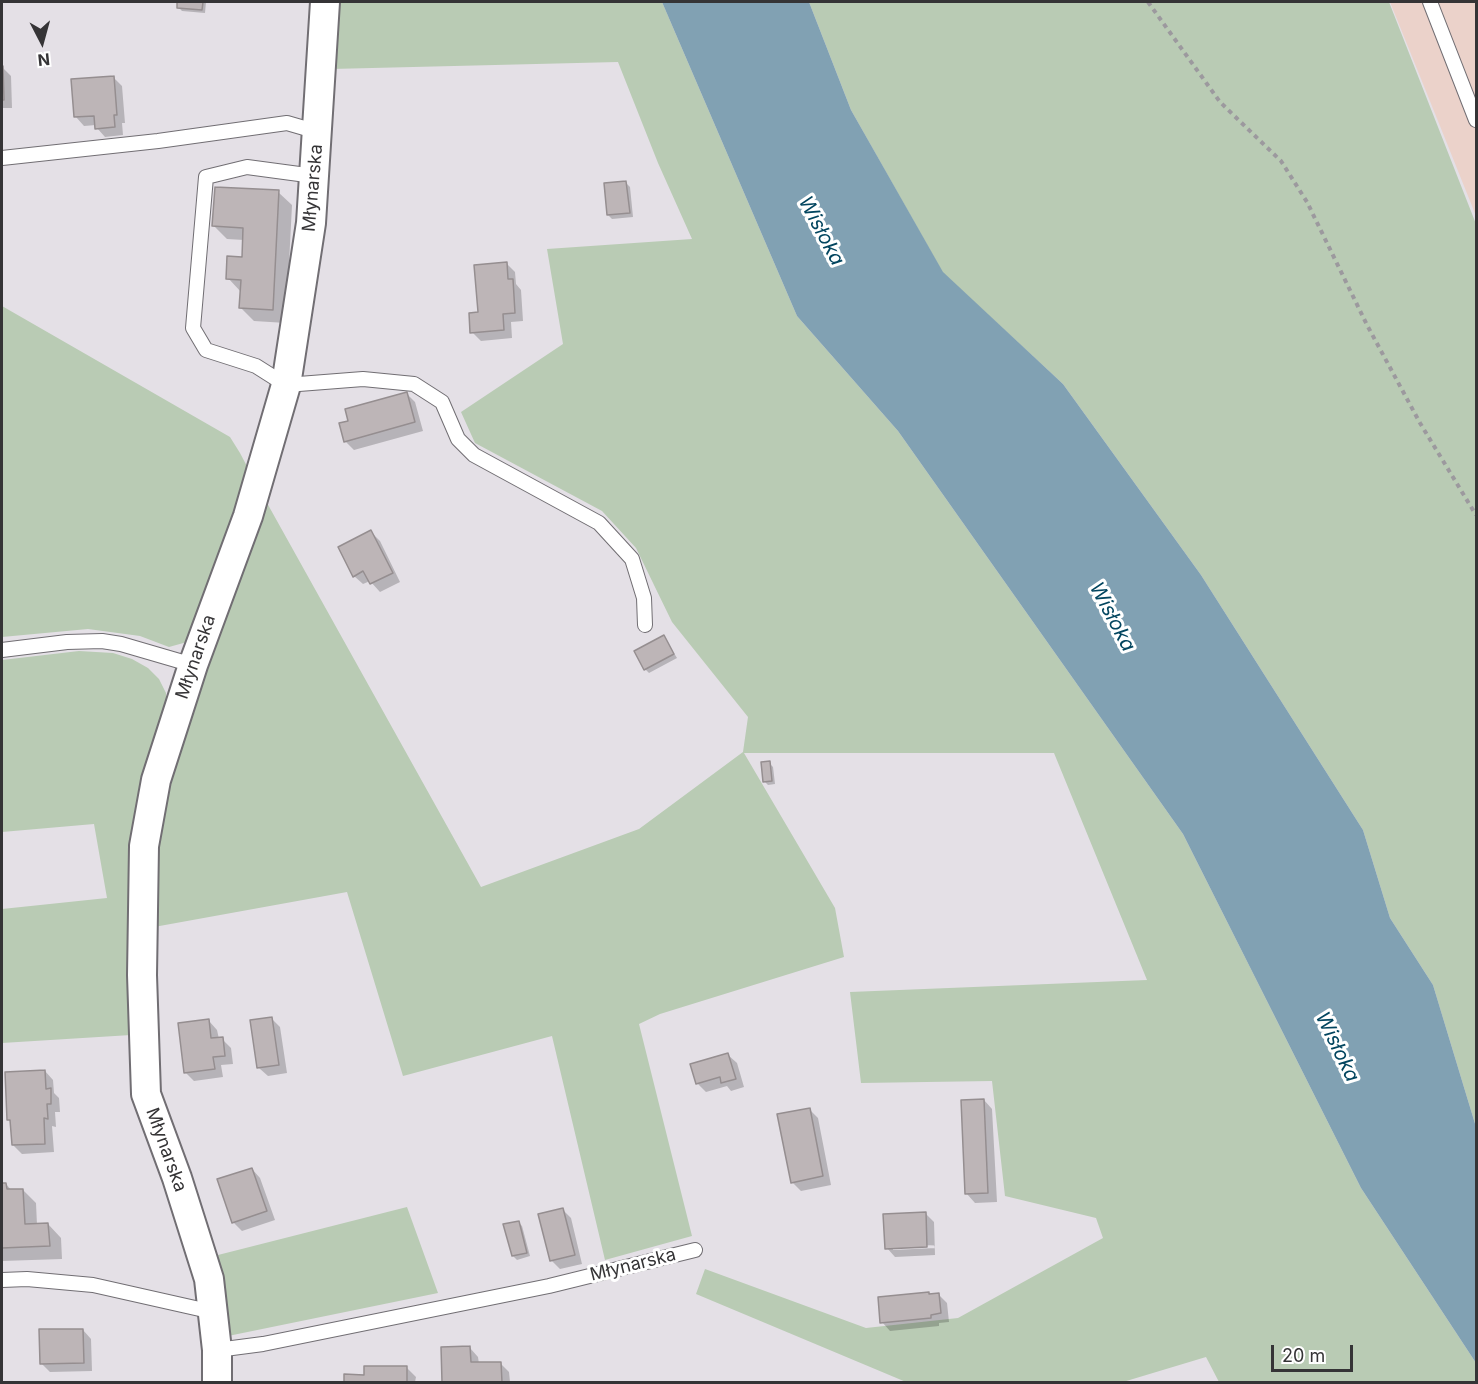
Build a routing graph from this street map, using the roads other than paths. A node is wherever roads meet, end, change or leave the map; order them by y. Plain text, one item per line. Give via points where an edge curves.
1 (325, 2) edge
2 (1430, 2) edge
3 (1476, 120) edge
4 (318, 132) junction
5 (2, 158) edge
6 (314, 176) junction
7 (286, 386) junction
8 (645, 625) dead end
9 (2, 650) edge
10 (193, 665) junction
11 (695, 1250) dead end
12 (2, 1280) edge
13 (213, 1312) junction
14 (217, 1350) junction
15 (217, 1383) edge

1 - 4 street, Młynarska
2 - 3 lane
4 - 5 lane via 287,123
4 - 6 street, Młynarska
6 - 7 street, Młynarska via 311,223
6 - 7 lane via 247,167 206,177 193,328 206,350 256,366
7 - 8 lane via 363,379 414,384 441,402 458,439 474,455 600,523 632,559 644,598
7 - 10 street, Młynarska via 248,516
9 - 10 lane via 102,641
10 - 13 street, Młynarska via 156,780 144,846 142,975 146,1094 177,1178 208,1279
11 - 14 lane, Młynarska via 537,1289
12 - 13 lane via 93,1285
13 - 14 street, Młynarska
14 - 15 street, Młynarska

